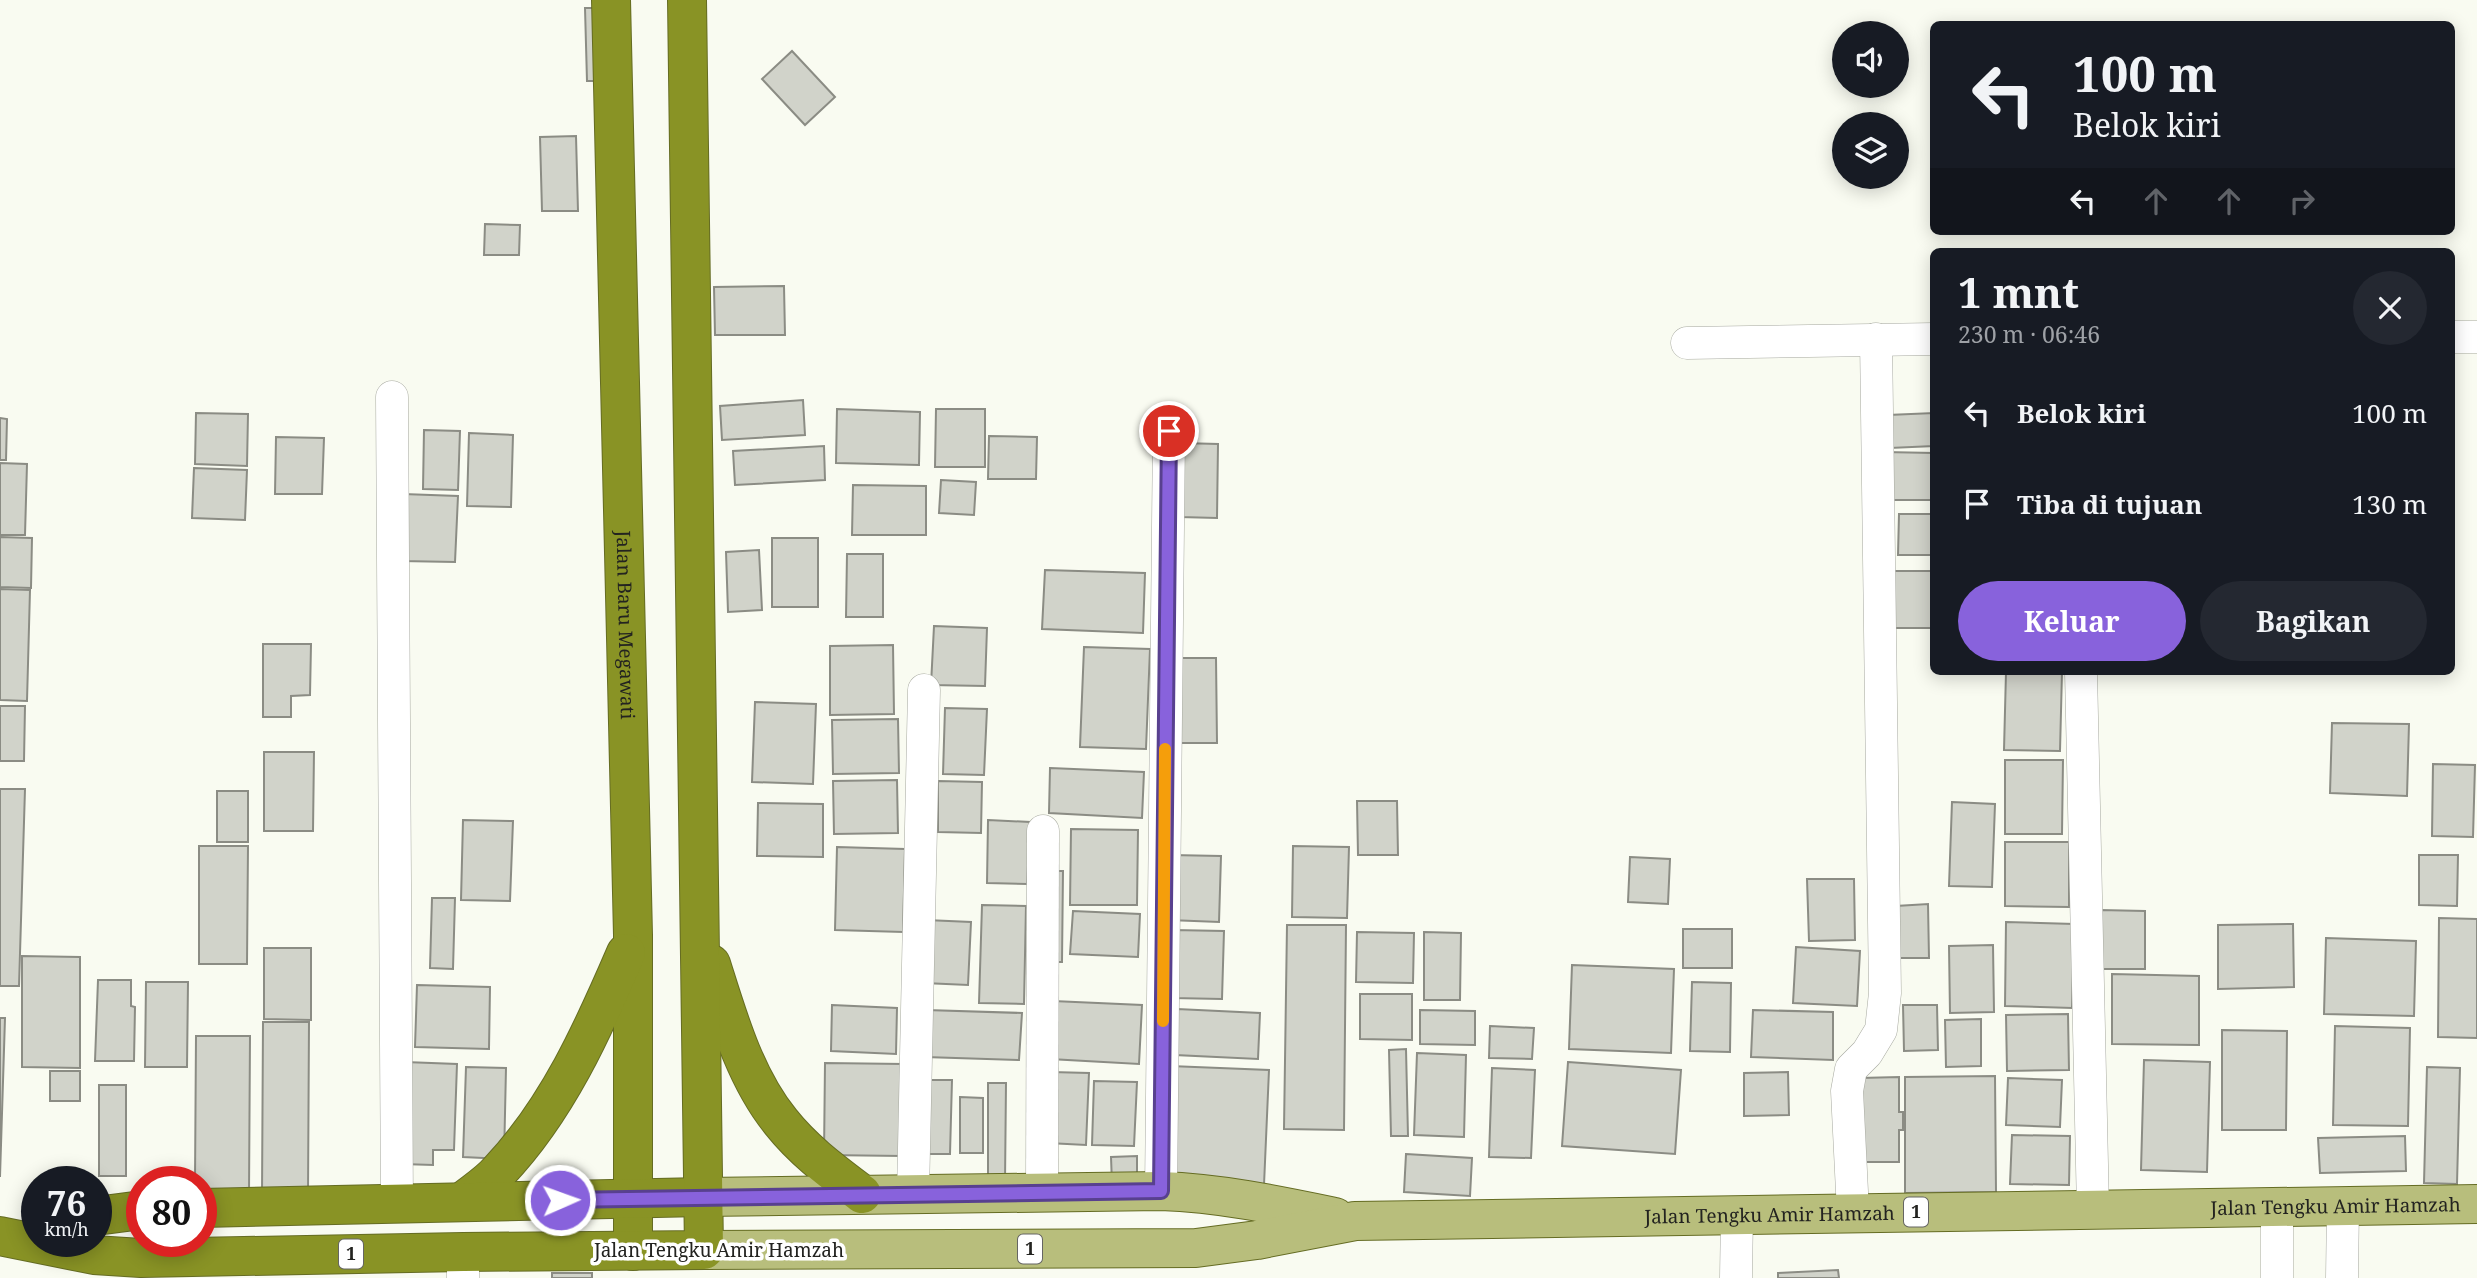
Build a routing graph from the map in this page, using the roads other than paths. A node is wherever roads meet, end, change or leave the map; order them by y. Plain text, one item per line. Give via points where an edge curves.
1 (611, 0) edge
2 (687, 0) edge
3 (2455, 337) edge
4 (2477, 337) edge
5 (1876, 339) junction
6 (1930, 339) edge
7 (1687, 343) dead end
8 (391, 397) dead end
9 (1169, 431) dead end
10 (2081, 675) edge
11 (924, 690) dead end
12 (1043, 831) dead end
13 (700, 932) junction
14 (633, 935) junction
15 (1161, 1191) junction
16 (1042, 1192) junction
17 (862, 1194) junction
18 (913, 1194) junction
19 (702, 1197) junction
20 (633, 1198) junction
21 (462, 1202) junction
22 (397, 1204) junction
23 (2477, 1204) edge
24 (2277, 1206) junction
25 (2343, 1206) junction
26 (217, 1208) edge
27 (2094, 1209) junction
28 (1853, 1212) junction
29 (1737, 1215) junction
30 (1355, 1221) junction
31 (21, 1230) edge
32 (0, 1235) edge
33 (704, 1250) junction
34 (634, 1251) junction
35 (463, 1265) edge
36 (94, 1266) edge
37 (1736, 1278) edge
38 (2277, 1278) edge
39 (2342, 1278) edge

1 - 14 highway, Jalan Baru Megawati
2 - 13 highway
3 - 4 street
5 - 6 street
5 - 7 street
5 - 28 street via 1885,993 1881,1030 1851,1069 1847,1091
8 - 22 street
9 - 15 street
10 - 27 street
11 - 18 street
12 - 16 street
13 - 17 highway via 734,1034 768,1102 810,1154
13 - 19 highway
14 - 20 highway, Jalan Baru Megawati
14 - 21 highway via 599,1017 534,1130 498,1173
15 - 16 main road, Jalan Tengku Amir Hamzah / 1
15 - 30 main road, Jalan Tengku Amir Hamzah / 1 via 1256,1201
16 - 18 main road, Jalan Tengku Amir Hamzah / 1
17 - 18 main road, Jalan Tengku Amir Hamzah / 1
17 - 19 main road, Jalan Tengku Amir Hamzah / 1
19 - 20 highway, Jalan Tengku Amir Hamzah / 1
19 - 33 highway
20 - 21 highway, Jalan Tengku Amir Hamzah / 1
20 - 34 highway, Jalan Baru Megawati
21 - 22 highway, Jalan Tengku Amir Hamzah / 1
22 - 26 highway, Jalan Tengku Amir Hamzah / 1
23 - 25 main road, Jalan Tengku Amir Hamzah / 1
24 - 25 main road, Jalan Tengku Amir Hamzah / 1
24 - 27 main road, Jalan Tengku Amir Hamzah / 1
24 - 38 street
25 - 39 street
27 - 28 main road, Jalan Tengku Amir Hamzah / 1
28 - 29 main road, Jalan Tengku Amir Hamzah / 1
29 - 30 main road, Jalan Tengku Amir Hamzah / 1
29 - 37 street
30 - 33 main road, Jalan Tengku Amir Hamzah / 1 via 1196,1248
31 - 32 highway, Jalan Tengku Amir Hamzah / 1
32 - 36 highway, Jalan Tengku Amir Hamzah / 1
33 - 34 highway, Jalan Tengku Amir Hamzah / 1
34 - 35 highway, Jalan Tengku Amir Hamzah / 1
35 - 36 highway, Jalan Tengku Amir Hamzah / 1 via 141,1258

